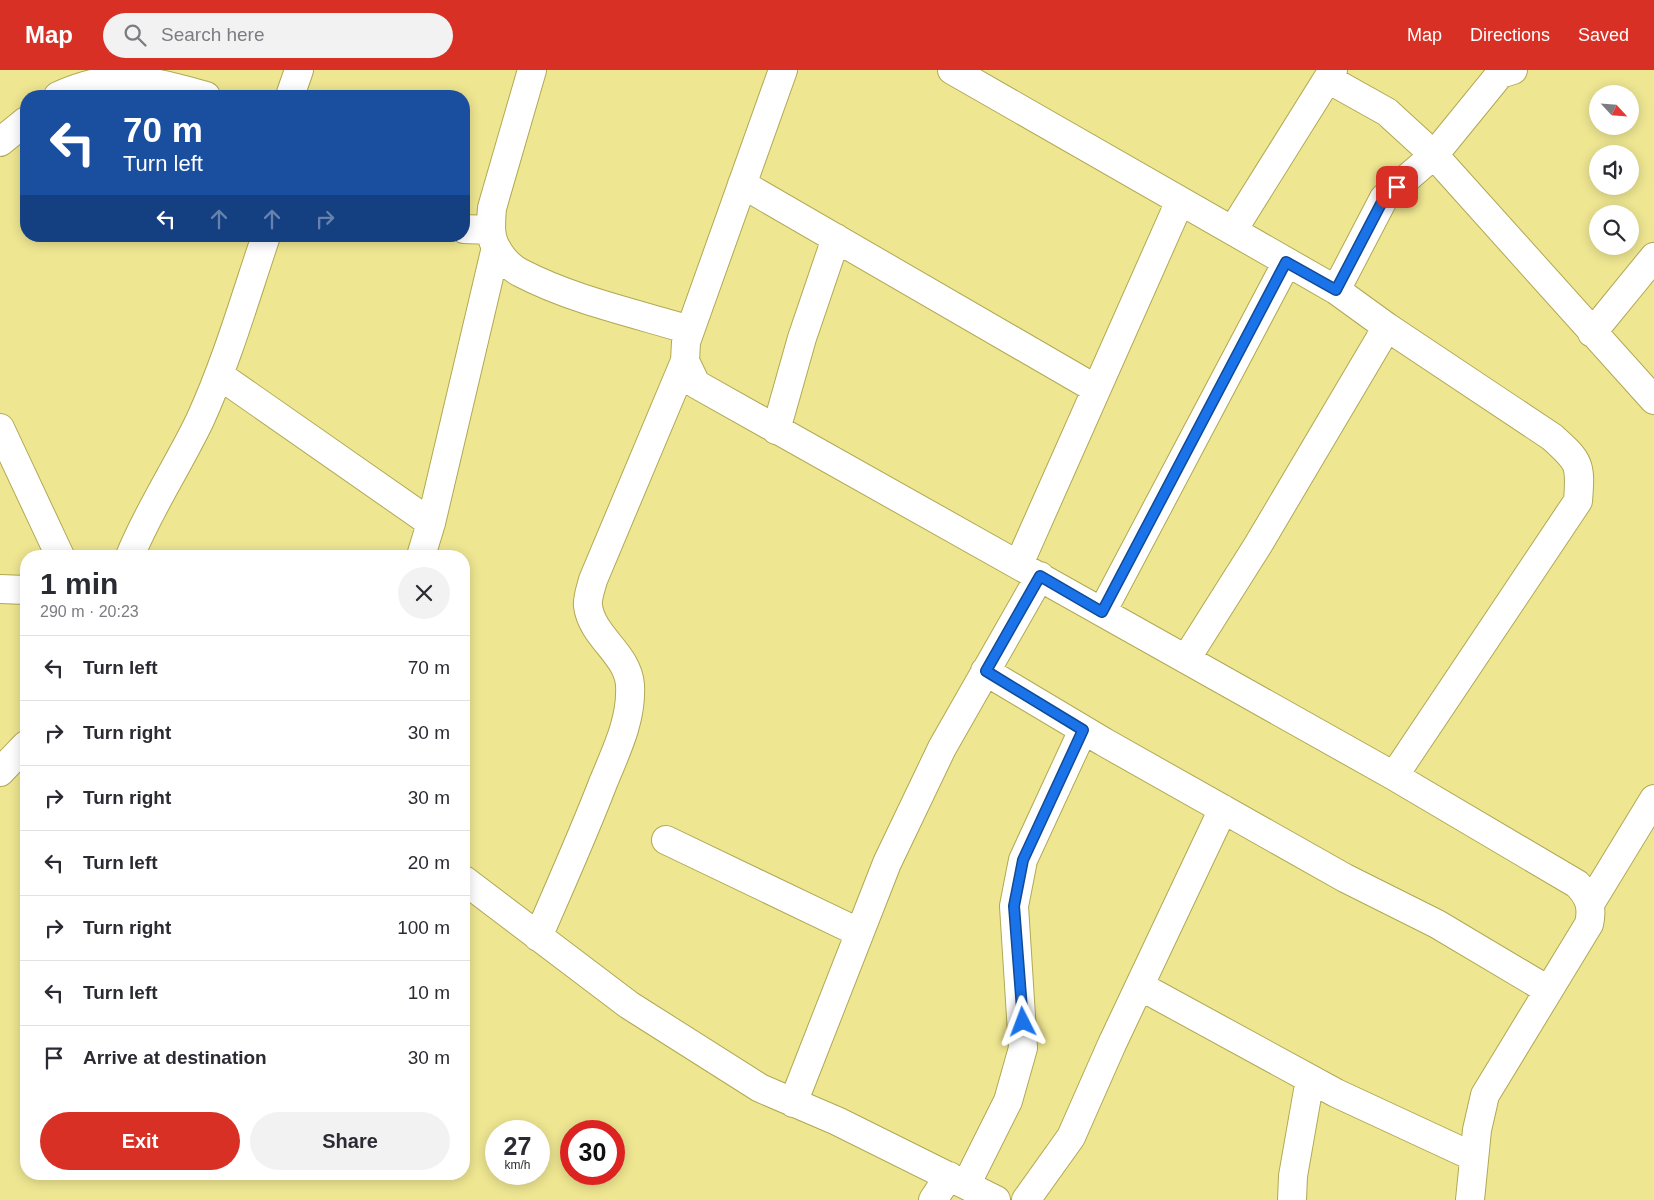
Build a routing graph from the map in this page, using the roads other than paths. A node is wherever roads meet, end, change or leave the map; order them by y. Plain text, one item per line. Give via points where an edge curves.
1 (299, 70) edge
2 (532, 70) edge
3 (782, 70) edge
4 (952, 70) edge
5 (1513, 70) edge
6 (1330, 74) edge
7 (68, 90) edge
8 (184, 90) edge
9 (292, 90) edge
10 (20, 126) edge
11 (0, 142) edge
12 (1434, 154) junction
13 (742, 184) junction
14 (1180, 201) junction
15 (1233, 230) junction
16 (470, 231) edge
17 (836, 238) junction
18 (493, 239) junction
19 (264, 242) edge
20 (1654, 257) edge
21 (1286, 262) junction
22 (1336, 290) junction
23 (1387, 327) junction
24 (690, 330) junction
25 (1592, 332) junction
26 (685, 361) junction
27 (219, 375) junction
28 (1096, 389) junction
29 (1654, 400) edge
30 (0, 428) edge
31 (776, 430) junction
32 (431, 523) junction
33 (57, 550) edge
34 (132, 550) edge
35 (423, 550) edge
36 (1029, 570) junction
37 (0, 588) edge
38 (20, 590) edge
39 (1102, 612) junction
40 (1186, 659) junction
41 (986, 671) junction
42 (1083, 730) junction
43 (20, 751) edge
44 (0, 772) edge
45 (1394, 776) junction
46 (1654, 799) edge
47 (1223, 809) junction
48 (666, 840) dead end
49 (470, 885) edge
50 (1590, 904) junction
51 (858, 932) junction
52 (538, 937) junction
53 (1140, 986) junction
54 (1548, 990) junction
55 (1310, 1079) junction
56 (793, 1103) junction
57 (1474, 1157) junction
58 (957, 1181) junction
59 (933, 1200) edge
60 (996, 1200) edge
61 (1026, 1200) edge
62 (1292, 1200) edge
63 (1470, 1200) edge

1 - 9 street
2 - 18 street via 492,208
3 - 13 street
4 - 14 street
5 - 12 street via 1500,74
6 - 12 street via 1388,112
6 - 15 street
7 - 8 street via 108,77 136,77
10 - 11 street
12 - 22 street via 1384,198
12 - 25 street
13 - 17 street
13 - 24 street
14 - 15 street
14 - 28 street
15 - 21 street
16 - 18 street
17 - 28 street
17 - 31 street via 802,338
18 - 24 street via 507,262 520,272 574,295
18 - 32 street
19 - 27 street
20 - 25 street
21 - 22 street
21 - 39 street
22 - 23 street
23 - 40 street via 1258,545
23 - 45 street via 1552,437 1575,457 1580,478 1578,501 1565,522
24 - 26 street
25 - 29 street
26 - 31 street via 700,387
26 - 52 street via 589,594 588,605 594,625 624,666 630,682 630,702 626,724
27 - 32 street
27 - 34 street
28 - 36 street
30 - 33 street
31 - 36 street
32 - 35 street
36 - 39 street
36 - 41 street
37 - 38 street
39 - 40 street
40 - 45 street
41 - 42 street
41 - 51 street via 931,770
42 - 47 street
42 - 58 street via 1023,860 1014,906 1023,1048 1008,1101
43 - 44 street
45 - 50 street via 1577,884 1587,894
46 - 50 street
47 - 53 street
47 - 54 street via 1345,878 1437,924
48 - 51 street
49 - 52 street
50 - 54 street via 1589,924
51 - 56 street
52 - 56 street via 629,1005 760,1088
53 - 55 street
53 - 61 street via 1071,1137
54 - 57 street via 1491,1083 1482,1108
55 - 57 street
55 - 62 street via 1293,1176
56 - 58 street via 837,1120
57 - 63 street
58 - 59 street
58 - 60 street

